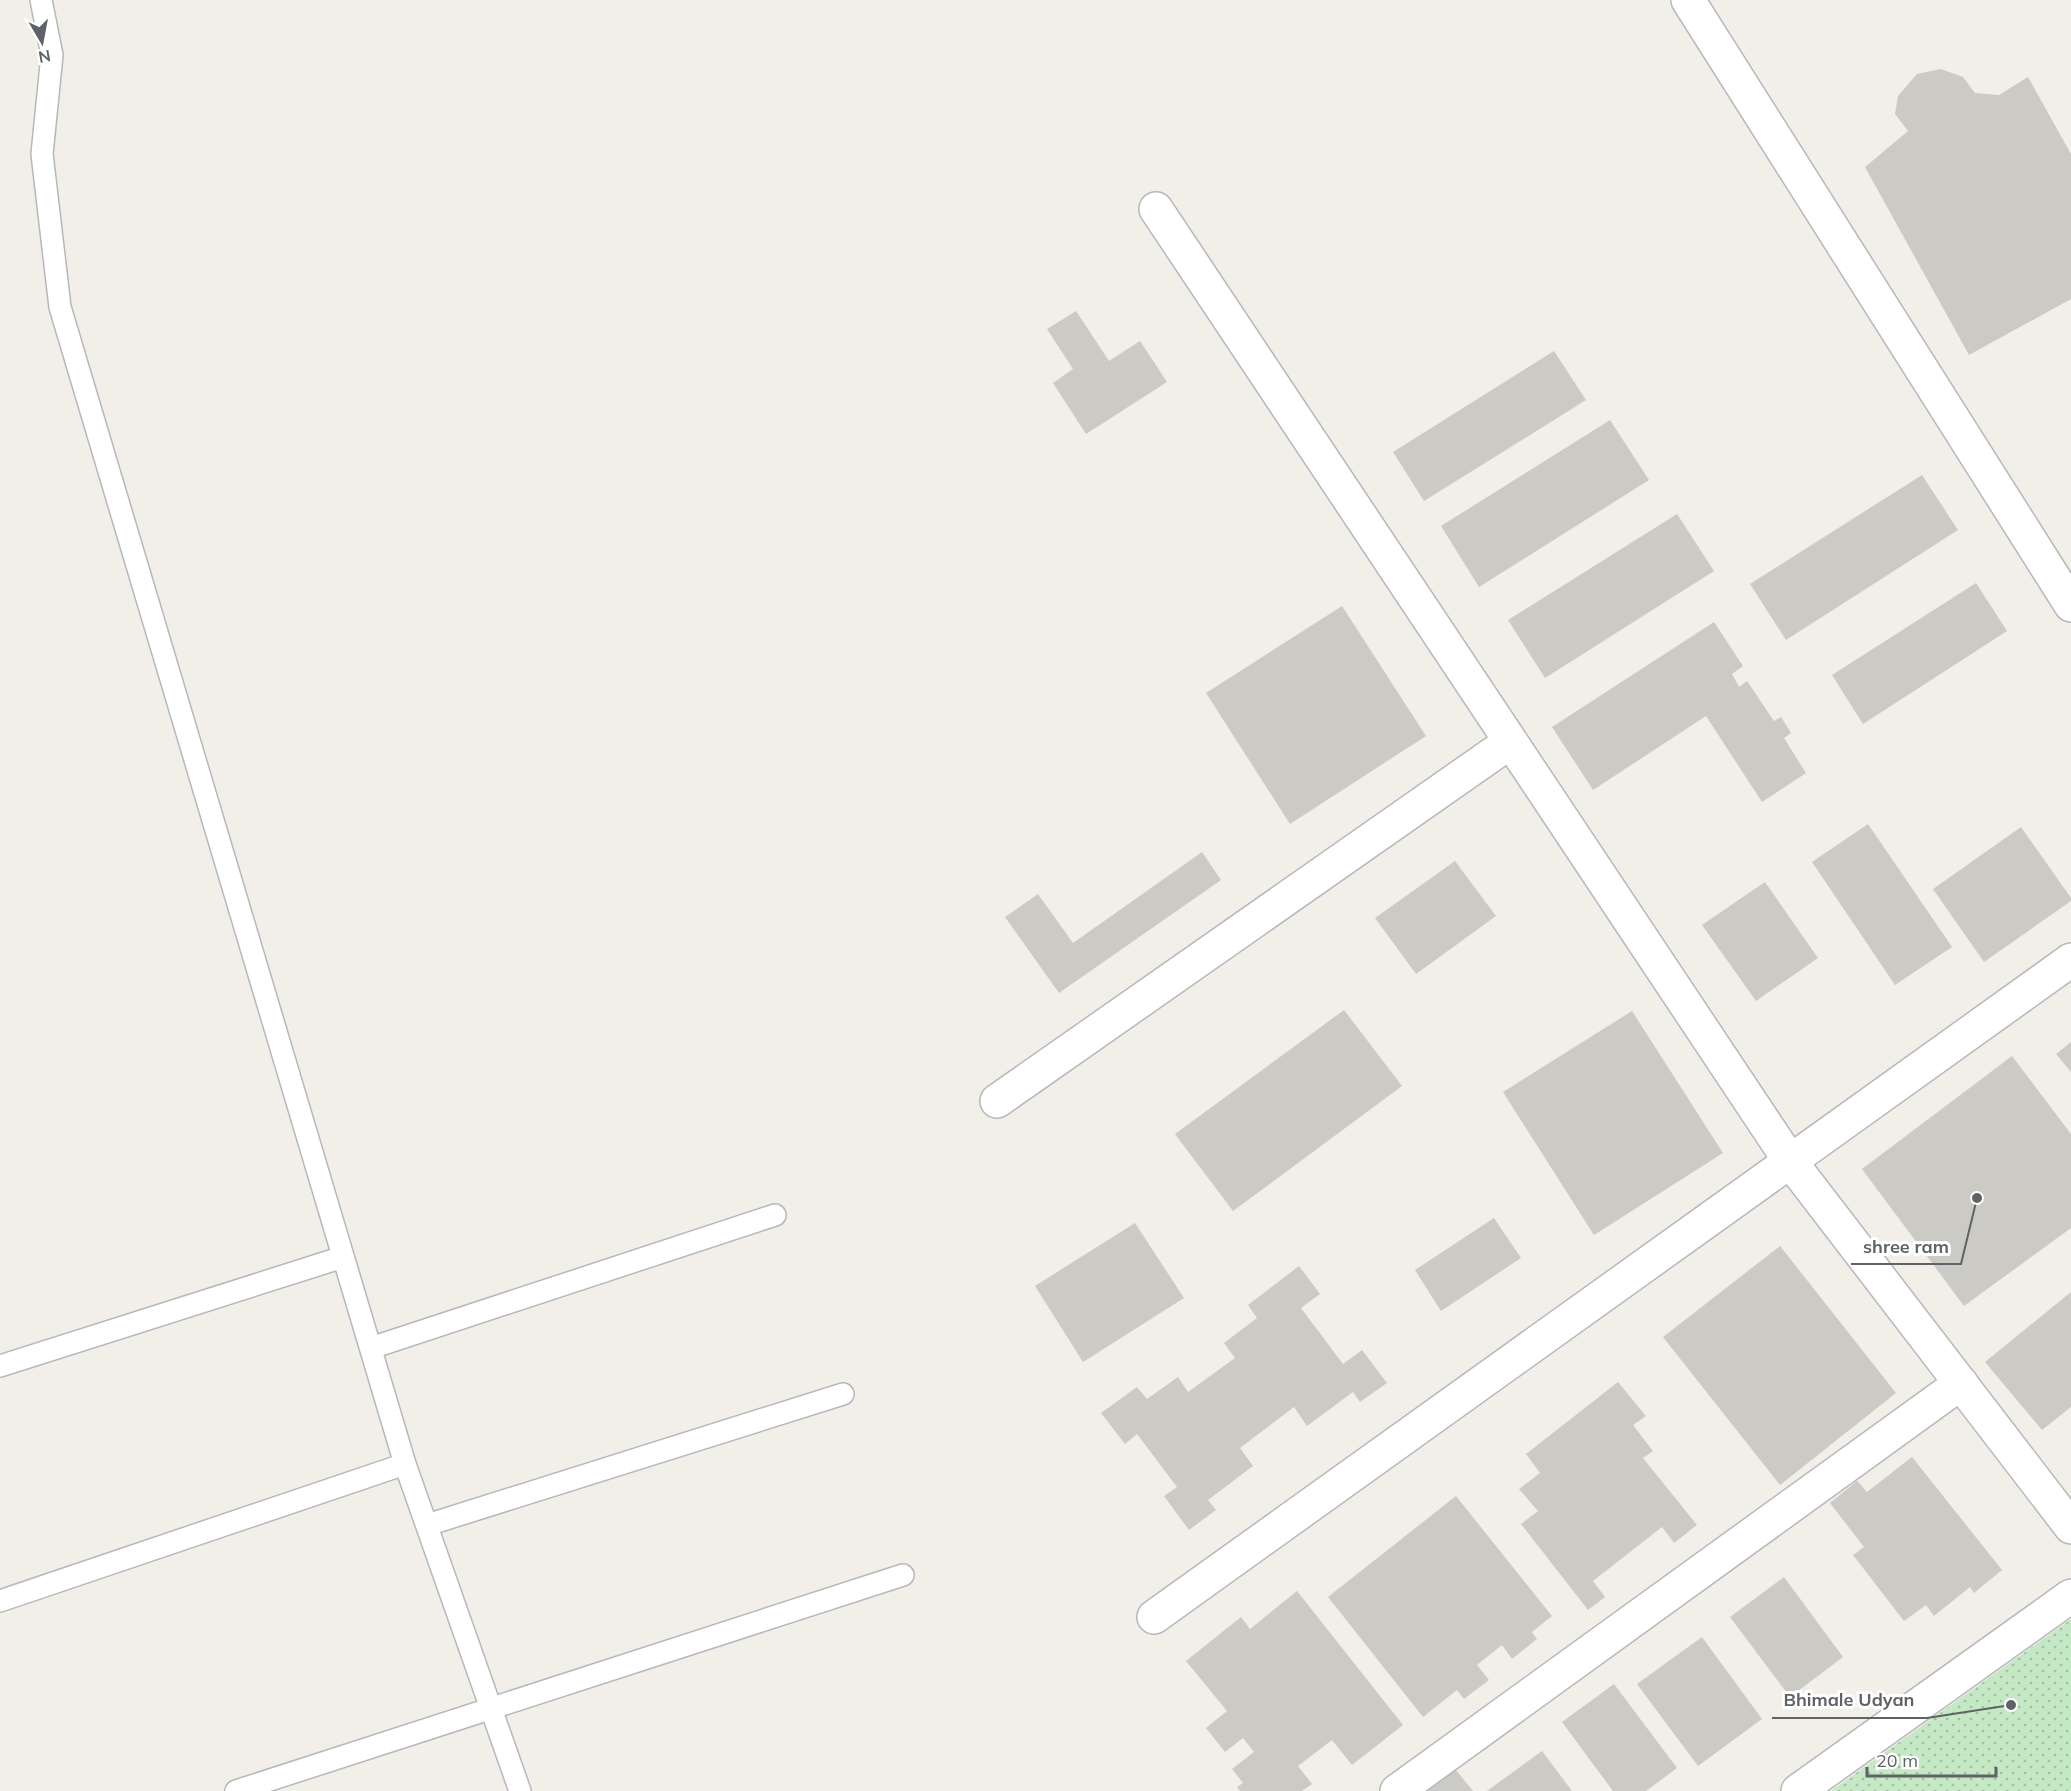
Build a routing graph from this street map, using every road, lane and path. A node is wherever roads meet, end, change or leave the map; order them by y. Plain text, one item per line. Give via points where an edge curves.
1 (41, 0) edge
2 (1688, 0) edge
3 (1155, 209) dead end
4 (2071, 605) edge
5 (1510, 742) junction
6 (2071, 960) edge
7 (998, 1101) dead end
8 (1790, 1161) junction
9 (775, 1215) dead end
10 (343, 1257) junction
11 (371, 1348) junction
12 (0, 1366) edge
13 (1961, 1383) junction
14 (843, 1394) dead end
15 (405, 1464) junction
16 (427, 1525) junction
17 (2071, 1527) edge
18 (903, 1575) dead end
19 (2071, 1596) edge
20 (0, 1601) edge
21 (1154, 1617) dead end
22 (491, 1708) junction
23 (236, 1791) edge
24 (520, 1791) edge
25 (1396, 1791) edge
26 (1798, 1791) edge

1 - 10 lane via 52,56 42,154 60,307
2 - 4 street
3 - 5 street
5 - 7 street
5 - 8 street
6 - 8 street
8 - 13 street
8 - 21 street
9 - 11 lane
10 - 11 lane
10 - 12 lane
11 - 15 lane
13 - 17 street
13 - 25 street
14 - 16 lane
15 - 16 lane
15 - 20 lane
16 - 22 lane
18 - 22 lane
19 - 26 street
22 - 23 lane
22 - 24 lane

